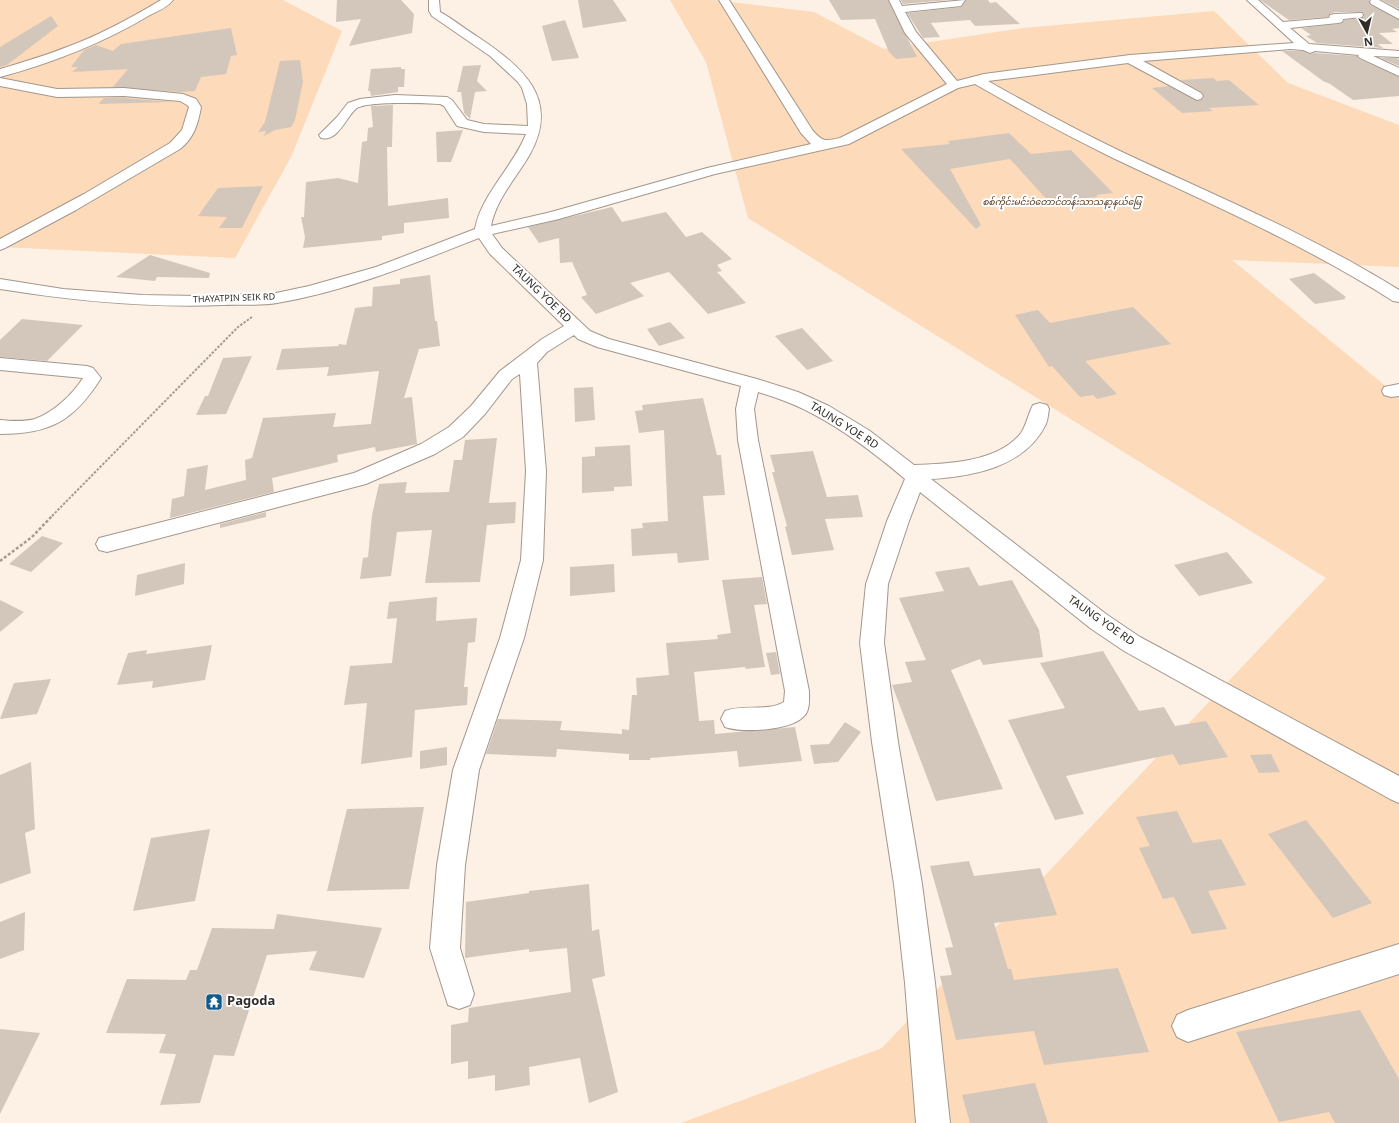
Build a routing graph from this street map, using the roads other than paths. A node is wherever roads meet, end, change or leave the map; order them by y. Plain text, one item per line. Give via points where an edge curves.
1 (168, 0) edge
2 (434, 0) edge
3 (724, 0) edge
4 (960, 0) edge
5 (1252, 0) edge
6 (1375, 2) dead end
7 (896, 4) edge
8 (1344, 7) dead end
9 (1330, 8) dead end
10 (152, 10) junction
11 (1264, 10) junction
12 (1278, 10) dead end
13 (1358, 15) dead end
14 (1399, 16) edge
15 (1280, 25) junction
16 (1303, 45) junction
17 (47, 50) dead end
18 (1353, 51) junction
19 (1399, 54) edge
20 (1130, 59) junction
21 (1325, 59) dead end
22 (1399, 72) edge
23 (0, 73) edge
24 (977, 80) junction
25 (0, 82) edge
26 (954, 85) junction
27 (1197, 96) dead end
28 (533, 130) junction
29 (326, 135) dead end
30 (826, 146) junction
31 (482, 232) junction
32 (0, 245) edge
33 (431, 252) junction
34 (504, 258) junction
35 (2, 286) edge
36 (1399, 297) edge
37 (575, 327) junction
38 (529, 358) junction
39 (0, 364) edge
40 (751, 382) junction
41 (1040, 409) dead end
42 (0, 426) edge
43 (913, 475) junction
44 (107, 544) dead end
45 (734, 719) dead end
46 (1399, 790) edge
47 (1399, 959) edge
48 (460, 994) dead end
49 (1188, 1026) dead end
50 (933, 1123) edge

1 - 10 street
2 - 28 street via 436,14 479,43 522,79 532,101
3 - 30 street via 808,133
4 - 7 street via 953,5
5 - 11 street
6 - 14 street
7 - 26 street via 911,33
8 - 9 street
10 - 17 street via 131,15
10 - 23 street via 117,29 60,54
11 - 12 street
11 - 15 street
13 - 15 street via 1334,17 1338,20
15 - 16 street
16 - 18 street, THAYATPIN SEIK RD
16 - 20 street, THAYATPIN SEIK RD
16 - 21 street
18 - 19 street
18 - 22 street
20 - 24 street, THAYATPIN SEIK RD
20 - 27 street
24 - 26 street, THAYATPIN SEIK RD
24 - 36 street via 1117,155 1318,249
25 - 32 street via 57,93 124,92 183,98 192,102 195,107 190,130 174,146
26 - 30 street, THAYATPIN SEIK RD via 844,141
28 - 29 street via 484,128 462,123 448,102 443,100 395,99 370,101 352,106
28 - 31 street via 514,169 487,212
30 - 31 street, THAYATPIN SEIK RD via 712,171 554,216
31 - 33 street, THAYATPIN SEIK RD
31 - 34 street, TAUNG YOE RD
33 - 34 street via 476,252
33 - 35 street, THAYATPIN SEIK RD via 375,272 276,298 213,301 142,300
34 - 37 street, TAUNG YOE RD
37 - 38 street
37 - 40 street, TAUNG YOE RD via 584,335 603,343
38 - 44 street via 506,375 478,410 456,432 428,450 359,478
38 - 48 street via 528,387 536,471 532,560 512,638 466,770 451,865 445,948
39 - 42 street via 87,372 92,378 86,389 53,418 26,426
40 - 43 street, TAUNG YOE RD via 822,410 863,436
40 - 45 street via 745,409 748,440 797,691 796,708 780,717
41 - 43 street via 1030,434 1011,452 997,460 958,470
43 - 46 street, TAUNG YOE RD via 1098,621 1132,644
43 - 50 street via 878,584 872,643 909,891
47 - 49 street

